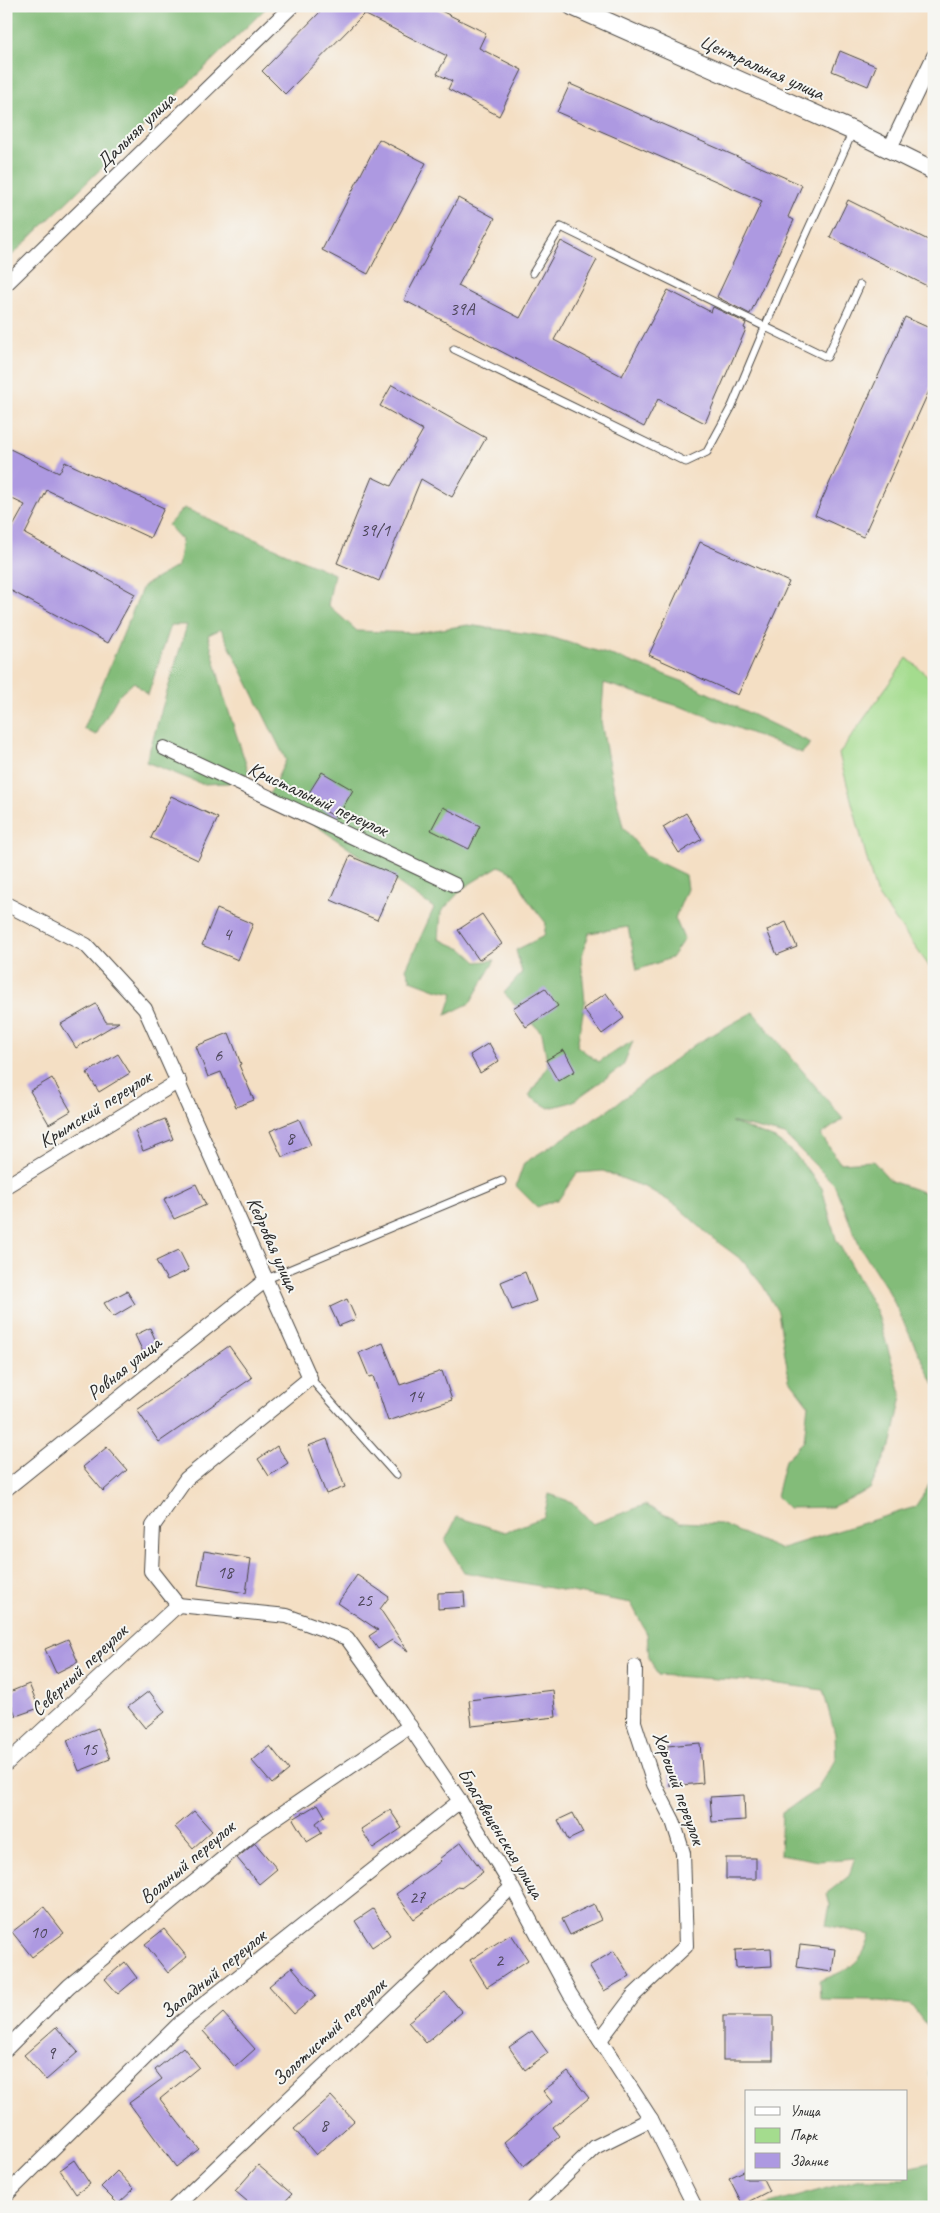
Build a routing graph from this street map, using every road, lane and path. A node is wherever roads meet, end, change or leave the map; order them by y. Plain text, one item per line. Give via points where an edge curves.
1 (292, 6) edge
2 (572, 6) edge
3 (934, 56) edge
4 (853, 131) junction
5 (889, 150) junction
6 (934, 171) edge
7 (533, 273) dead end
8 (6, 284) edge
9 (860, 285) dead end
10 (766, 326) junction
11 (454, 349) dead end
12 (164, 748) dead end
13 (455, 885) dead end
14 (6, 904) edge
15 (179, 1081) junction
16 (502, 1181) dead end
17 (6, 1186) edge
18 (267, 1279) junction
19 (310, 1378) junction
20 (396, 1476) dead end
21 (6, 1489) edge
22 (178, 1605) junction
23 (635, 1667) dead end
24 (410, 1726) junction
25 (6, 1764) edge
26 (460, 1801) junction
27 (512, 1887) junction
28 (600, 2040) junction
29 (6, 2049) edge
30 (651, 2120) junction
31 (6, 2195) edge
32 (175, 2207) edge
33 (533, 2207) edge
34 (695, 2207) edge

1 - 8 street, Дальняя улица
2 - 4 street, Центральная улица
3 - 5 street
4 - 5 street, Центральная улица
4 - 10 lane
5 - 6 street, Центральная улица
7 - 10 lane via 562,227
9 - 10 lane via 827,357
10 - 11 lane via 732,406 707,452 686,462
12 - 13 street, Кристальный переулок
14 - 15 street, Кедровая улица via 86,945 145,1009
15 - 17 street, Крымский переулок
15 - 18 street, Кедровая улица
16 - 18 lane
18 - 19 street, Кедровая улица
18 - 21 street, Ровная улица
19 - 20 lane
19 - 22 street via 186,1479 152,1526 151,1571
22 - 24 street, Благовещенская улица via 287,1616 347,1638
22 - 25 street, Северный переулок
23 - 28 street, Хороший переулок via 634,1722 654,1784 673,1821 683,1853 686,1946 634,1995
24 - 26 street, Благовещенская улица
24 - 29 street, Вольный переулок via 255,1832 69,1986
26 - 27 street, Благовещенская улица
26 - 31 street, Западный переулок via 180,2023
27 - 28 street, Благовещенская улица via 570,1994
27 - 32 street, Золотистый переулок
28 - 30 street, Благовещенская улица
30 - 33 street via 595,2147
30 - 34 street, Благовещенская улица

